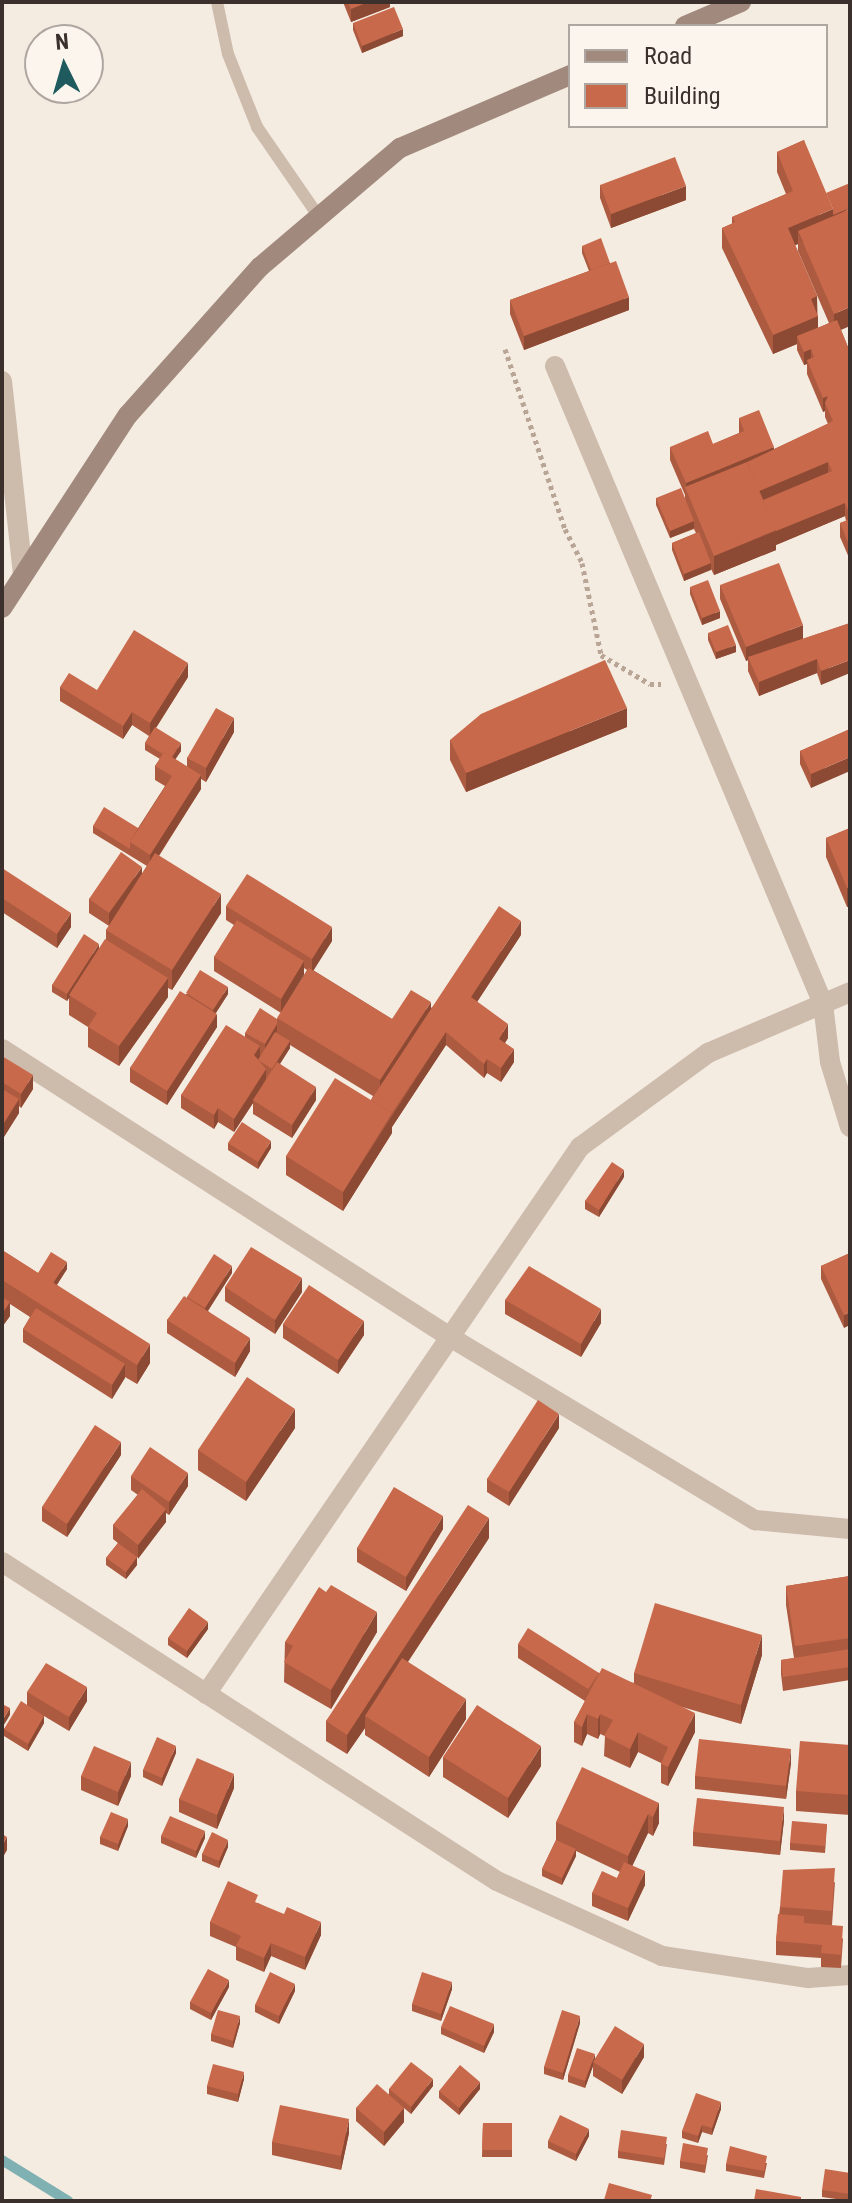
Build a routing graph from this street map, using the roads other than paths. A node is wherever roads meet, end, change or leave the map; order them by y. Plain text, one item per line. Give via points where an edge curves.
1 (217, 2) edge
2 (741, 2) edge
3 (690, 24) edge
4 (568, 76) edge
5 (319, 217) junction
6 (555, 366) dead end
7 (2, 381) edge
8 (23, 575) junction
9 (2, 608) edge
10 (850, 992) edge
11 (823, 1004) junction
12 (2, 1049) edge
13 (850, 1127) edge
14 (450, 1337) junction
15 (850, 1529) edge
16 (2, 1562) edge
17 (206, 1694) junction
18 (850, 1975) edge

1 - 5 lane via 228,54 257,127
2 - 3 street
4 - 5 street via 400,148
5 - 8 street via 260,267 128,415
6 - 11 street
7 - 8 street
8 - 9 street
10 - 11 street
11 - 13 street via 830,1062
11 - 14 street via 708,1053 580,1147
12 - 14 street
14 - 15 street via 755,1520
14 - 17 street
16 - 17 street
17 - 18 street via 497,1881 662,1956 808,1978

